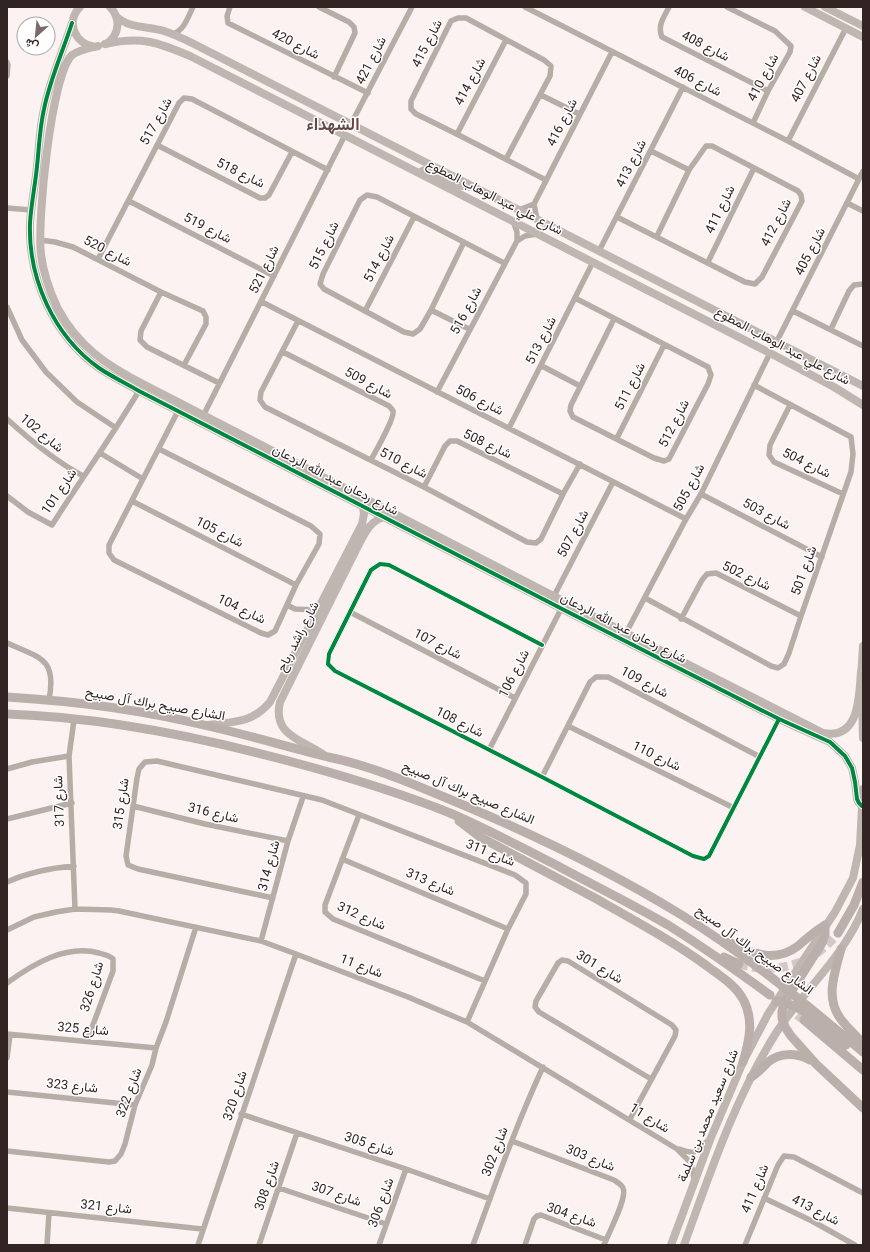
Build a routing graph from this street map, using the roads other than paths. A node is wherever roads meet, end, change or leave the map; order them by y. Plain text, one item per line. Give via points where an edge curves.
1 (110, 7) edge
2 (193, 7) edge
3 (230, 7) edge
4 (319, 7) edge
5 (412, 7) edge
6 (525, 7) edge
7 (669, 7) edge
8 (727, 7) edge
9 (804, 7) edge
10 (825, 7) edge
11 (78, 8) edge
12 (116, 16) junction
13 (72, 23) junction
14 (863, 26) edge
15 (846, 28) junction
16 (171, 34) junction
17 (863, 37) edge
18 (506, 40) junction
19 (102, 45) junction
20 (612, 52) junction
21 (7, 62) edge
22 (7, 76) edge
23 (334, 77) junction
24 (683, 87) junction
25 (768, 91) junction
26 (368, 93) junction
27 (541, 94) junction
28 (579, 114) junction
29 (753, 123) junction
30 (351, 124) junction
31 (457, 134) junction
32 (345, 135) junction
33 (788, 140) junction
34 (157, 145) junction
35 (651, 151) junction
36 (292, 152) junction
37 (506, 160) junction
38 (754, 168) junction
39 (328, 170) junction
40 (689, 170) junction
41 (863, 171) edge
42 (421, 174) junction
43 (859, 179) junction
44 (546, 180) junction
45 (472, 187) junction
46 (129, 201) junction
47 (847, 202) junction
48 (534, 204) junction
49 (7, 208) edge
50 (31, 210) junction
51 (519, 210) junction
52 (863, 211) edge
53 (414, 217) junction
54 (617, 217) junction
55 (537, 219) junction
56 (513, 221) junction
57 (539, 234) junction
58 (657, 236) junction
59 (40, 240) junction
60 (517, 241) junction
61 (464, 242) junction
62 (599, 251) junction
63 (98, 259) junction
64 (593, 262) junction
65 (708, 262) junction
66 (504, 263) junction
67 (274, 276) junction
68 (863, 284) edge
69 (162, 292) junction
70 (575, 298) junction
71 (262, 302) junction
72 (7, 307) edge
73 (431, 310) junction
74 (365, 311) junction
75 (793, 311) junction
76 (614, 319) junction
77 (298, 321) junction
78 (469, 329) junction
79 (831, 329) junction
80 (777, 341) junction
81 (664, 345) junction
82 (863, 346) edge
83 (85, 351) junction
84 (283, 352) junction
85 (770, 353) junction
86 (184, 365) junction
87 (542, 366) junction
88 (219, 383) junction
89 (580, 386) junction
90 (754, 386) junction
91 (862, 386) edge
92 (141, 387) junction
93 (834, 387) junction
94 (437, 392) junction
95 (859, 401) edge
96 (790, 405) junction
97 (863, 405) edge
98 (178, 411) junction
99 (863, 411) edge
100 (204, 414) junction
101 (7, 419) edge
102 (116, 428) junction
103 (509, 428) junction
104 (617, 438) junction
105 (159, 449) junction
106 (100, 453) junction
107 (371, 460) junction
108 (580, 464) junction
109 (83, 476) junction
110 (143, 478) junction
111 (613, 482) junction
112 (424, 487) junction
113 (563, 494) junction
114 (701, 494) junction
115 (843, 494) junction
116 (7, 496) edge
117 (132, 501) junction
118 (363, 506) junction
119 (384, 517) junction
120 (686, 519) junction
121 (365, 526) junction
122 (450, 546) junction
123 (822, 557) junction
124 (492, 569) junction
125 (296, 585) junction
126 (554, 596) junction
127 (645, 598) junction
128 (287, 605) junction
129 (561, 609) junction
130 (318, 610) junction
131 (350, 612) junction
132 (801, 616) junction
133 (681, 619) junction
134 (626, 633) junction
135 (7, 643) edge
136 (542, 645) junction
137 (863, 646) edge
138 (689, 669) junction
139 (861, 672) junction
140 (7, 697) edge
141 (515, 698) junction
142 (49, 700) junction
143 (7, 714) edge
144 (778, 719) junction
145 (74, 720) junction
146 (207, 725) junction
147 (568, 726) junction
148 (834, 733) junction
149 (863, 738) edge
150 (830, 742) junction
151 (489, 750) junction
152 (69, 756) junction
153 (760, 757) junction
154 (328, 758) junction
155 (7, 769) edge
156 (542, 777) junction
157 (863, 789) edge
158 (303, 797) junction
159 (72, 803) junction
160 (133, 806) junction
161 (862, 806) edge
162 (734, 808) junction
163 (450, 814) junction
164 (359, 815) junction
165 (7, 819) edge
166 (288, 841) junction
167 (543, 859) junction
168 (342, 860) junction
169 (74, 866) junction
170 (7, 882) edge
171 (863, 882) edge
172 (273, 898) junction
173 (75, 909) junction
174 (863, 909) edge
175 (826, 925) junction
176 (196, 927) junction
177 (508, 929) junction
178 (7, 930) edge
179 (838, 933) tunnel mouth
180 (712, 936) junction
181 (261, 941) junction
182 (841, 949) junction
183 (296, 954) junction
184 (738, 964) tunnel mouth
185 (485, 981) junction
186 (7, 983) edge
187 (788, 990) junction
188 (777, 999) junction
189 (798, 1003) junction
190 (804, 1020) tunnel mouth
191 (468, 1022) junction
192 (783, 1022) junction
193 (9, 1034) edge
194 (87, 1041) junction
195 (863, 1044) edge
196 (156, 1048) junction
197 (863, 1052) edge
198 (863, 1055) edge
199 (7, 1058) edge
200 (742, 1062) junction
201 (816, 1064) junction
202 (543, 1067) junction
203 (863, 1070) edge
204 (751, 1077) junction
205 (651, 1079) junction
206 (7, 1092) edge
207 (135, 1105) junction
208 (863, 1108) edge
209 (242, 1114) junction
210 (630, 1119) junction
211 (297, 1133) junction
212 (710, 1140) junction
213 (512, 1141) junction
214 (677, 1149) junction
215 (7, 1150) edge
216 (406, 1169) junction
217 (694, 1182) junction
218 (279, 1188) junction
219 (863, 1193) edge
220 (764, 1198) junction
221 (490, 1199) junction
222 (7, 1208) edge
223 (49, 1213) junction
224 (386, 1224) junction
225 (202, 1230) junction
226 (605, 1242) edge
227 (261, 1244) edge
228 (47, 1245) edge
229 (198, 1245) edge
230 (379, 1245) edge
231 (474, 1245) edge
232 (525, 1245) edge
233 (671, 1245) edge
234 (684, 1245) edge
235 (745, 1245) edge
236 (855, 1245) edge

1 - 12 street
2 - 16 street via 182,28
3 - 23 street, شارع 420 via 228,23
4 - 23 street via 354,27 355,33
5 - 26 street, شارع 421
6 - 20 street, شارع 406
7 - 25 street, شارع 408 via 660,25 662,37
8 - 25 street, شارع 410 via 775,31 792,46
9 - 15 street
10 - 14 street
11 - 13 street, شارع ردعان عبد الله الردعان
12 - 16 street, شارع علي عبد الوهاب المطوع via 136,27
12 - 19 street via 116,32 111,40
13 - 19 street via 74,32 80,40 88,45
13 - 50 street, شارع ردعان عبد الله الردعان via 44,109
15 - 17 street
15 - 33 street, شارع 407
16 - 30 street, شارع علي عبد الوهاب المطوع
18 - 27 street, شارع 415 via 551,66 550,76
18 - 31 street, شارع 414
18 - 31 street, شارع 415 via 466,18 451,21 411,101 411,109 416,114
19 - 32 street, شارع علي عبد الوهاب المطوع via 132,40 161,44 190,56
19 - 59 street, شارع ردعان عبد الله الردعان via 73,54 60,79 50,132
20 - 24 street, شارع 406
20 - 28 street, شارع 416
21 - 22 street
23 - 26 street, شارع 420
24 - 29 street, شارع 406
24 - 35 street, شارع 413
25 - 29 street, شارع 410
26 - 30 street, شارع 421
27 - 28 street
27 - 37 street, شارع 415
28 - 44 street, شارع 416
29 - 33 street, شارع 406
30 - 45 street, شارع علي عبد الوهاب المطوع
31 - 37 street, شارع 415
32 - 39 street, شارع 521
32 - 42 street, شارع علي عبد الوهاب المطوع
33 - 43 street, شارع 406
34 - 36 street, شارع 518 via 260,198 269,195
34 - 36 street, شارع 517 via 184,98 192,99
34 - 46 street, شارع 517
35 - 40 street
35 - 54 street, شارع 413
36 - 39 street, شارع 517
37 - 44 street, شارع 415
38 - 40 street, شارع 412 via 712,146 706,146
38 - 65 street, شارع 411
38 - 65 street, شارع 412 via 798,190 802,201 762,277 755,284 745,282
39 - 67 street, شارع 521
40 - 58 street, شارع 412
41 - 43 street, شارع 405
42 - 45 street via 425,170 454,184
42 - 56 street, شارع علي عبد الوهاب المطوع
43 - 47 street, شارع 405
44 - 48 street, شارع 416
45 - 51 street, شارع علي عبد الوهاب المطوع
46 - 63 street, شارع 517
46 - 67 street, شارع 519
47 - 52 street
47 - 75 street, شارع 405
48 - 51 street
48 - 55 street
49 - 50 street
50 - 83 street, شارع ردعان عبد الله الردعان via 32,254 40,289 64,333
51 - 55 street, شارع علي عبد الوهاب المطوع
53 - 61 street, شارع 515
53 - 74 street, شارع 514
53 - 74 street, شارع 515 via 377,197 367,195 360,200 320,284 324,289
54 - 58 street, شارع 412
54 - 62 street, شارع 413
55 - 62 street, شارع علي عبد الوهاب المطوع
56 - 57 street, شارع علي عبد الوهاب المطوع
56 - 60 street
57 - 60 street via 525,236
57 - 64 street, شارع علي عبد الوهاب المطوع
58 - 65 street, شارع 412
59 - 63 street, شارع 520 via 73,247
59 - 83 street, شارع ردعان عبد الله الردعان via 50,290 67,324
60 - 66 street, شارع 516
61 - 66 street, شارع 515
61 - 73 street, شارع 515
62 - 80 street, شارع علي عبد الوهاب المطوع
63 - 69 street, شارع 520
64 - 70 street, شارع 513
64 - 85 street, شارع علي عبد الوهاب المطوع
66 - 78 street, شارع 516
67 - 71 street, شارع 521
68 - 79 street via 854,285 849,290
69 - 86 street via 141,331 140,340 147,347
69 - 86 street, شارع 520 via 202,311 206,317 206,324
70 - 76 street, شارع 512
70 - 87 street, شارع 513
71 - 77 street, شارع 506
71 - 88 street, شارع 521
72 - 102 street via 22,340 46,372 77,402
73 - 74 street, شارع 515 via 420,330 413,334 404,332
73 - 78 street
75 - 79 street
75 - 80 street, شارع 405
76 - 81 street, شارع 512
76 - 89 street, شارع 512
77 - 84 street, شارع 510
77 - 94 street, شارع 506
78 - 94 street, شارع 516
79 - 82 street
80 - 91 street, شارع علي عبد الوهاب المطوع
81 - 104 street, شارع 511
81 - 104 street, شارع 512 via 708,368 711,374 708,384 669,459 664,461 654,458
83 - 92 street, شارع ردعان عبد الله الردعان via 100,368
84 - 107 street, شارع 509 via 392,409 391,421
84 - 107 street, شارع 510 via 261,392 260,400 265,407
85 - 90 street, شارع 505
85 - 93 street, شارع علي عبد الوهاب المطوع
86 - 88 street
87 - 89 street
87 - 103 street, شارع 513
88 - 100 street, شارع 521
89 - 104 street, شارع 512 via 571,405 573,417
90 - 96 street, شارع 501
90 - 114 street, شارع 505
92 - 98 street, شارع ردعان عبد الله الردعان
92 - 100 street, شارع ردعان عبد الله الردعان
92 - 102 street, شارع 101
93 - 95 street, شارع علي عبد الوهاب المطوع
93 - 99 street
94 - 103 street, شارع 506
95 - 97 street, شارع علي عبد الوهاب المطوع
96 - 115 street, شارع 501 via 851,437 851,472
96 - 115 street, شارع 504 via 770,445 769,455 774,462
98 - 105 street, شارع 104
98 - 118 street, شارع ردعان عبد الله الردعان
100 - 122 street, شارع ردعان عبد الله الردعان
101 - 109 street, شارع 102 via 63,466
102 - 106 street, شارع 101
103 - 108 street, شارع 506
105 - 110 street, شارع 104
105 - 125 street, شارع 104 via 311,526 320,534 319,544
106 - 109 street, شارع 101
106 - 110 street
107 - 112 street, شارع 510
108 - 111 street, شارع 506
108 - 113 street, شارع 510
109 - 116 street, شارع 101 via 52,525 28,512
110 - 117 street, شارع 104
111 - 120 street, شارع 506
111 - 126 street, شارع 507
112 - 113 street, شارع 508 via 445,446 450,441 457,441
112 - 113 street, شارع 510 via 527,542 536,543 541,539
114 - 120 street, شارع 505
114 - 123 street, شارع 503
115 - 123 street, شارع 501
117 - 125 street, شارع 105
117 - 128 street, شارع 104 via 109,545 109,553 114,560 268,635 275,631
118 - 119 street, شارع ردعان عبد الله الردعان
118 - 121 street, شارع راشد رباح
119 - 121 street, شارع راشد رباح
119 - 122 street, شارع ردعان عبد الله الردعان
120 - 127 street, شارع 505
121 - 130 street, شارع راشد رباح
121 - 154 street, شارع راشد رباح via 359,544 279,708 281,723 287,732
122 - 124 street, شارع ردعان عبد الله الردعان
123 - 132 street, شارع 501
124 - 126 street, شارع ردعان عبد الله الردعان
124 - 129 street, شارع ردعان عبد الله الردعان
125 - 128 street, شارع 104
126 - 134 street, شارع ردعان عبد الله الردعان
127 - 133 street, شارع 501
127 - 134 street, شارع 505
128 - 130 street via 295,609
129 - 136 street, شارع 106
129 - 138 street, شارع ردعان عبد الله الردعان
130 - 146 street, شارع راشد رباح via 273,698 265,708 245,720
131 - 136 street, شارع 108 via 371,570 382,564
131 - 141 street, شارع 107
131 - 151 street, شارع 108 via 329,654 328,664 335,671
132 - 133 street, شارع 502 via 716,573 707,574 702,580
132 - 133 street, شارع 501 via 789,653 784,664 778,668
134 - 138 street, شارع ردعان عبد الله الردعان
135 - 142 street via 38,657 48,666 52,678
136 - 141 street, شارع 106
137 - 139 street
138 - 144 street, شارع ردعان عبد الله الردعان
138 - 148 street, شارع ردعان عبد الله الردعان via 823,733
139 - 148 street via 859,698 854,716 845,729
139 - 149 street
140 - 142 main road, الشارع صبيح براك آل صبيح
141 - 151 street, شارع 106
142 - 146 main road, الشارع صبيح براك آل صبيح via 138,712
143 - 145 main road, الشارع صبيح براك آل صبيح
144 - 150 street, شارع ردعان عبد الله الردعان
144 - 153 street, شارع 108
145 - 152 street
145 - 163 main road, الشارع صبيح براك آل صبيح via 118,724 236,747 353,778
146 - 154 main road, الشارع صبيح براك آل صبيح
147 - 153 street, شارع 109 via 590,682 596,677 608,677
147 - 156 street, شارع 109
147 - 162 street, شارع 110
148 - 150 street via 837,739
150 - 161 street, شارع ردعان عبد الله الردعان via 849,762 854,775 857,800
151 - 156 street, شارع 108
152 - 155 street, شارع 317
152 - 159 street, شارع 317
153 - 162 street, شارع 108
154 - 180 main road, الشارع صبيح براك آل صبيح via 398,778 511,825 650,896
156 - 162 street, شارع 108 via 692,856 704,859 709,856
157 - 161 street
158 - 160 street, شارع 315 via 157,761 145,762 139,768
158 - 164 street, شارع 311 via 322,800
158 - 166 street, شارع 314
159 - 165 street
159 - 169 street, شارع 317
160 - 166 street, شارع 316
160 - 172 street, شارع 315 via 126,856 128,865
161 - 175 street via 860,845 853,878
163 - 167 main road, الشارع صبيح براك آل صبيح
163 - 200 main road via 480,837 656,932 730,983 742,996 750,1018 749,1040
164 - 168 street, شارع 312
164 - 177 street, شارع 311 via 515,875 526,883 526,894
166 - 172 street, شارع 314
167 - 184 main road via 570,866 650,909
167 - 188 main road, الشارع صبيح براك آل صبيح via 667,925
168 - 177 street, شارع 313
168 - 185 street, شارع 312 via 324,905 325,912 333,919
169 - 170 street via 47,869
169 - 173 street, شارع 317
171 - 179 main road via 854,905
172 - 181 street, شارع 314
173 - 176 street, شارع 11 via 119,910
173 - 178 street, شارع 11 via 34,917
174 - 182 street, شارع سعيد محمد بن سلمة via 855,928
175 - 180 main road via 793,949 771,956 752,953
175 - 187 main road via 822,942
176 - 181 street, شارع 11
176 - 196 street, شارع 322
177 - 185 street, شارع 311
180 - 187 main road, الشارع صبيح براك آل صبيح
181 - 183 street, شارع 11
182 - 189 street, شارع سعيد محمد بن سلمة
182 - 195 main road via 833,981 834,1004 839,1016
183 - 191 street, شارع 11
183 - 209 street, شارع 320
185 - 191 street, شارع 311
186 - 194 street, شارع 326 via 38,963 70,952 92,951 110,956 114,960 112,971
187 - 188 main road
187 - 189 main road, الشارع صبيح براك آل صبيح
188 - 189 main road, الشارع صبيح براك آل صبيح
188 - 192 main road via 782,1010
188 - 200 street, شارع سعيد محمد بن سلمة
189 - 192 street, شارع سعيد محمد بن سلمة
189 - 197 main road, الشارع صبيح براك آل صبيح
189 - 198 main road via 806,1013
190 - 203 main road
191 - 202 street, شارع 11
192 - 201 main road via 791,1036
192 - 204 street, شارع سعيد محمد بن سلمة
193 - 194 street, شارع 325
193 - 199 street
194 - 196 street, شارع 325
196 - 207 street, شارع 322 via 152,1065
200 - 212 street, شارع سعيد محمد بن سلمة
201 - 204 main road via 802,1056 782,1055 771,1060
201 - 208 main road
202 - 210 street, شارع 11
202 - 213 street, شارع 302
204 - 234 street, شارع سعيد محمد بن سلمة via 720,1148
205 - 205 street, شارع 301 via 675,1036 675,1027 568,961 562,960 558,963 536,1001 535,1007 539,1012
205 - 210 street, شارع 301
206 - 207 street, شارع 323
207 - 215 street, شارع 322 via 121,1154 110,1162
209 - 211 street, شارع 305
209 - 225 street, شارع 320
210 - 214 street, شارع 11
211 - 216 street, شارع 305
211 - 218 street, شارع 308
212 - 214 street, شارع 11 via 695,1152 688,1153
212 - 217 street, شارع سعيد محمد بن سلمة
213 - 221 street, شارع 302
213 - 226 street, شارع 303 via 614,1180 623,1187 625,1194
214 - 217 street, شارع 11 via 691,1163
216 - 221 street, شارع 305
216 - 224 street, شارع 306
217 - 233 street, شارع سعيد محمد بن سلمة
218 - 224 street, شارع 307
218 - 227 street, شارع 308
219 - 220 street, شارع 411 via 794,1158 784,1156
220 - 235 street, شارع 411
220 - 236 street, شارع 413
221 - 231 street, شارع 302
222 - 223 street, شارع 321
223 - 225 street, شارع 321
223 - 228 street
224 - 230 street, شارع 306
225 - 229 street, شارع 320
226 - 232 street, شارع 304 via 541,1215 534,1219

